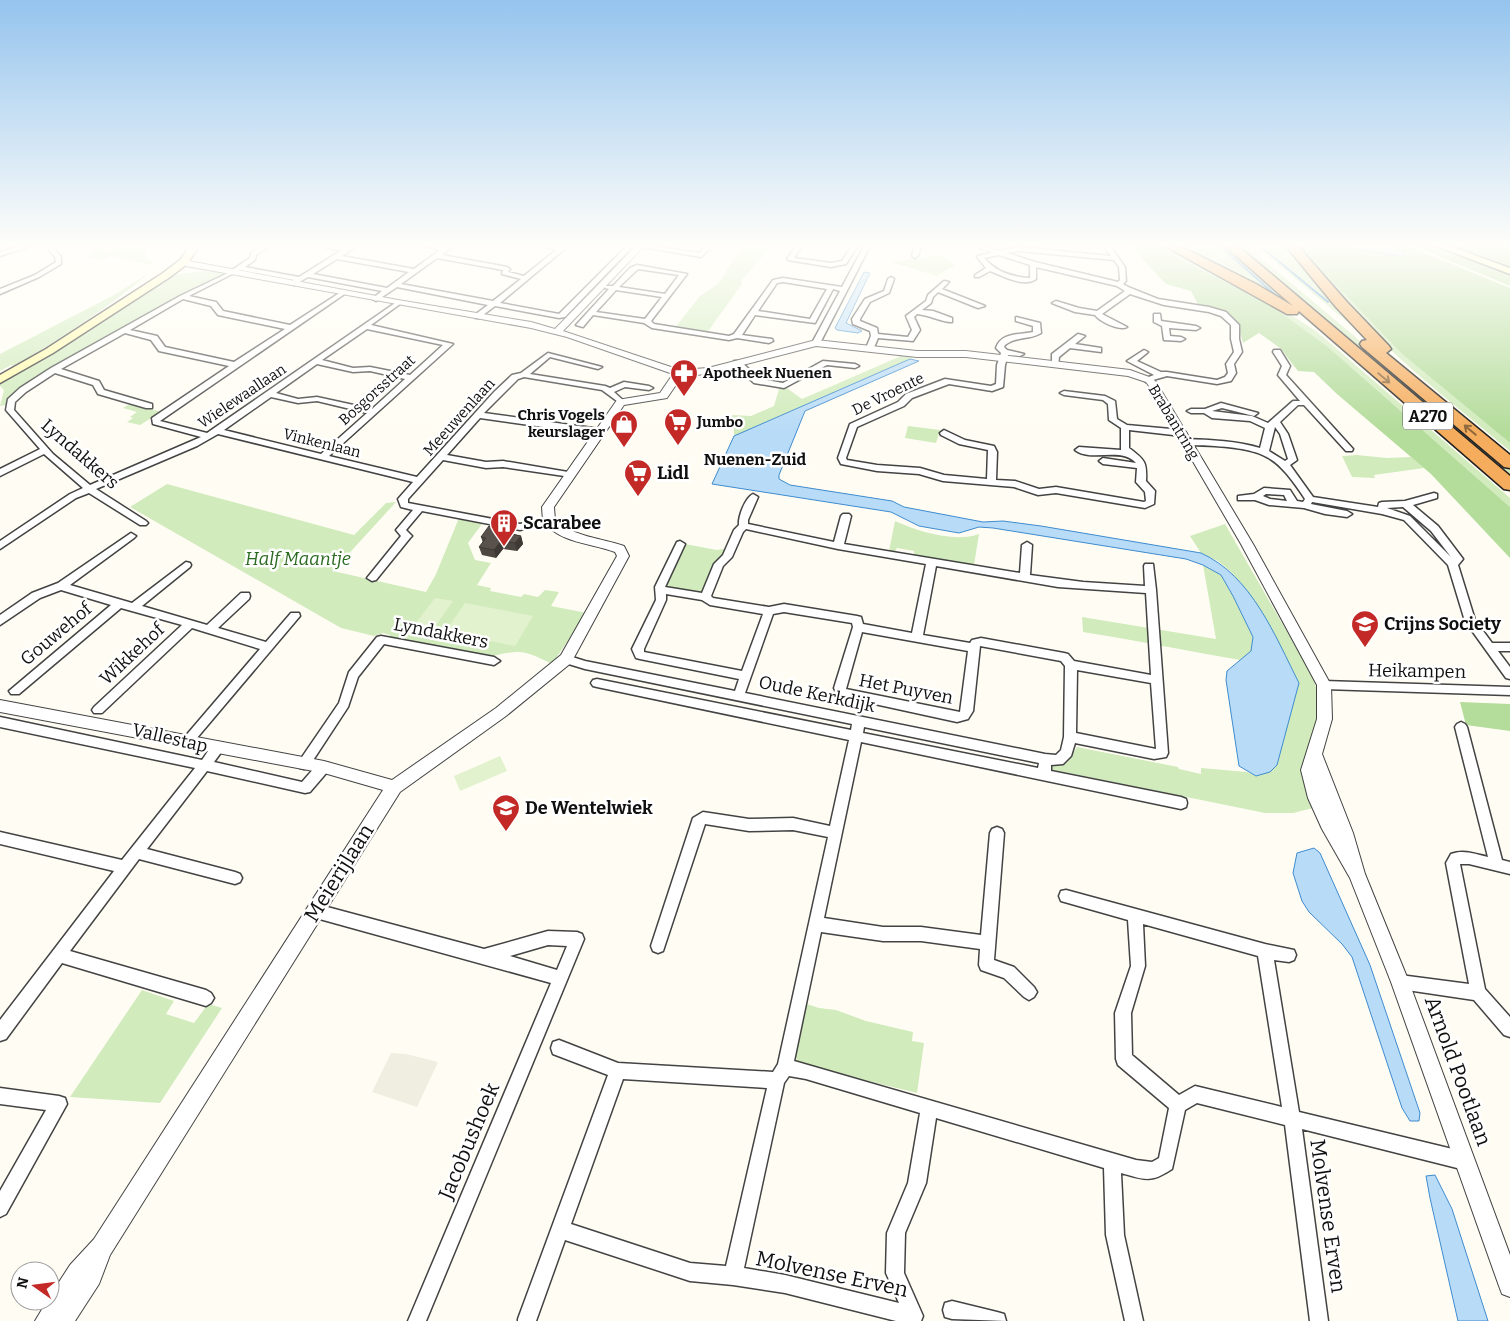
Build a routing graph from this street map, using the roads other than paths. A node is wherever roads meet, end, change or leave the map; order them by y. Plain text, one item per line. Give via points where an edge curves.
1 (117, 308) edge
2 (163, 308) edge
3 (216, 308) edge
4 (322, 308) edge
5 (391, 308) edge
6 (427, 308) edge
7 (490, 308) edge
8 (514, 308) edge
9 (569, 308) edge
10 (581, 308) edge
11 (596, 308) edge
12 (658, 308) edge
13 (757, 308) edge
14 (819, 308) edge
15 (834, 308) edge
16 (861, 308) edge
17 (921, 308) edge
18 (1071, 308) edge
19 (1106, 308) edge
20 (1180, 308) edge
21 (1192, 308) edge
22 (1285, 308) edge
23 (1303, 308) edge
24 (1324, 308) edge
25 (1344, 308) edge
26 (915, 312) junction
27 (591, 313) junction
28 (753, 313) junction
29 (1098, 313) junction
30 (480, 316) junction
31 (1157, 316) dead end
32 (1019, 318) dead end
33 (950, 320) dead end
34 (647, 321) junction
35 (580, 325) dead end
36 (1165, 325) junction
37 (365, 326) junction
38 (1180, 326) junction
39 (1123, 327) dead end
40 (292, 328) junction
41 (1196, 328) dead end
42 (123, 330) junction
43 (558, 331) junction
44 (737, 336) junction
45 (875, 336) junction
46 (1081, 336) dead end
47 (769, 341) dead end
48 (816, 342) junction
49 (1070, 346) junction
50 (1347, 346) junction
51 (870, 348) junction
52 (1098, 350) dead end
53 (1144, 352) dead end
54 (1278, 352) dead end
55 (1020, 354) dead end
56 (1004, 355) junction
57 (316, 361) junction
58 (738, 363) junction
59 (1055, 364) junction
60 (236, 365) junction
61 (855, 366) dead end
62 (598, 367) dead end
63 (54, 370) junction
64 (679, 373) junction
65 (524, 375) junction
66 (1154, 377) junction
67 (412, 378) junction
68 (0, 380) edge
69 (649, 388) dead end
70 (610, 391) junction
71 (1064, 393) dead end
72 (270, 394) junction
73 (1427, 394) junction
74 (621, 402) junction
75 (1304, 402) junction
76 (150, 406) dead end
77 (374, 412) junction
78 (1191, 412) dead end
79 (478, 415) junction
80 (1272, 424) junction
81 (1125, 427) junction
82 (600, 432) junction
83 (944, 433) dead end
84 (213, 434) junction
85 (1184, 438) junction
86 (1349, 449) dead end
87 (45, 450) junction
88 (1079, 450) dead end
89 (1264, 452) junction
90 (1128, 453) junction
91 (323, 457) junction
92 (441, 457) junction
93 (1103, 461) dead end
94 (1510, 463) edge
95 (1284, 464) junction
96 (1142, 466) junction
97 (0, 473) edge
98 (568, 475) junction
99 (420, 481) junction
100 (991, 481) junction
101 (1510, 486) edge
102 (88, 488) junction
103 (1434, 496) dead end
104 (753, 497) dead end
105 (1241, 498) dead end
106 (1308, 502) junction
107 (1405, 504) junction
108 (420, 508) junction
109 (1383, 510) junction
110 (1347, 514) dead end
111 (846, 516) dead end
112 (549, 521) junction
113 (143, 523) dead end
114 (744, 526) junction
115 (131, 536) dead end
116 (680, 544) dead end
117 (1027, 545) dead end
118 (0, 546) edge
119 (838, 546) junction
120 (932, 562) junction
121 (1453, 564) junction
122 (186, 565) dead end
123 (1150, 566) dead end
124 (1026, 577) junction
125 (372, 578) dead end
126 (61, 586) junction
127 (662, 590) junction
128 (1151, 590) junction
129 (245, 596) dead end
130 (706, 597) junction
131 (120, 603) junction
132 (134, 607) junction
133 (769, 611) junction
134 (295, 616) dead end
135 (0, 621) edge
136 (190, 624) junction
137 (858, 627) junction
138 (209, 630) junction
139 (917, 638) junction
140 (1488, 646) junction
141 (268, 647) junction
142 (1510, 647) edge
143 (974, 648) junction
144 (566, 659) junction
145 (494, 662) dead end
146 (1071, 665) junction
147 (1510, 675) edge
148 (746, 676) junction
149 (1157, 680) junction
150 (597, 683) dead end
151 (683, 684) junction
152 (1324, 685) junction
153 (1510, 691) edge
154 (15, 692) dead end
155 (740, 695) junction
156 (678, 698) junction
157 (0, 706) edge
158 (98, 710) dead end
159 (0, 722) edge
160 (1461, 727) dead end
161 (858, 728) junction
162 (1070, 737) junction
163 (187, 742) junction
164 (219, 747) junction
165 (1045, 759) junction
166 (304, 764) junction
167 (205, 766) junction
168 (324, 767) junction
169 (1044, 775) junction
170 (394, 787) junction
171 (1181, 803) dead end
172 (1329, 811) joint
173 (997, 832) dead end
174 (836, 833) junction
175 (0, 838) edge
176 (136, 852) junction
177 (1503, 866) edge
178 (125, 867) junction
179 (235, 878) dead end
180 (1066, 896) dead end
181 (316, 911) junction
182 (1136, 917) junction
183 (816, 924) junction
184 (987, 944) junction
185 (658, 946) dead end
186 (1265, 951) junction
187 (59, 955) junction
188 (1289, 955) dead end
189 (484, 956) junction
190 (560, 978) junction
191 (1400, 982) junction
192 (1029, 992) dead end
193 (1478, 993) junction
194 (206, 998) dead end
195 (1510, 1029) edge
196 (0, 1033) edge
197 (558, 1048) dead end
198 (618, 1071) junction
199 (781, 1074) junction
200 (0, 1096) edge
201 (1178, 1105) junction
202 (929, 1108) junction
203 (1292, 1118) junction
204 (1465, 1161) junction
205 (1112, 1162) junction
206 (0, 1208) edge
207 (560, 1229) junction
208 (102, 1247) junction
209 (733, 1276) junction
210 (1510, 1286) edge
211 (952, 1310) dead end
212 (527, 1319) dead end
213 (46, 1321) edge
214 (62, 1321) edge
215 (417, 1321) edge
216 (997, 1321) edge
217 (1134, 1321) edge
218 (1319, 1321) edge

1 - 68 main road via 67,342
2 - 42 street, Lyndakkers
3 - 40 street via 221,313
4 - 40 street
5 - 37 street, Wielewaallaan
6 - 30 street
7 - 30 street
8 - 9 street via 559,316
10 - 43 street
11 - 27 street
12 - 34 street
13 - 28 street
14 - 28 street via 812,321
15 - 48 street
16 - 45 street via 856,322 874,330
17 - 26 street
18 - 29 street
19 - 29 street
20 - 38 street via 1183,324
21 - 66 street via 1210,310 1234,322 1238,352 1230,364 1232,372 1228,379 1217,382
22 - 50 highway, A270
23 - 50 highway, A270
24 - 73 highway, A270
25 - 73 highway, A270
26 - 33 street
26 - 45 street via 910,316 916,330 910,339
27 - 34 street
27 - 35 street
28 - 44 street
29 - 39 street via 1100,317
30 - 43 street
31 - 36 street via 1158,322
32 - 56 street via 1037,325 1037,333 1016,335 1001,344
34 - 44 street via 652,326 730,338
36 - 38 street
36 - 38 street via 1167,338 1182,342
37 - 57 street, Wielewaallaan
37 - 67 street, Bosgorsstraat via 449,344
38 - 41 street
40 - 60 street
42 - 60 street via 154,338 162,349
42 - 63 street, Lyndakkers
43 - 64 street
44 - 47 street
45 - 51 street
46 - 49 street
48 - 51 street, Brabantring
48 - 58 street, Brabantring
49 - 52 street
49 - 59 street via 1055,356
50 -> 101 highway, A270
51 - 56 street, Brabantring via 918,354
53 - 66 street via 1131,362
54 - 75 street via 1286,366 1282,375
55 - 56 street
56 - 59 street, Brabantring
56 - 100 street, De Vroente via 1000,386 948,381 909,396 901,404 853,426 842,458 851,464 910,469 961,480
57 - 67 street
57 - 72 street, Wielewaallaan
58 - 61 street via 757,381 784,386 826,363
58 - 64 street, Brabantring via 708,371
59 - 66 street, Brabantring
60 - 84 street, Vinkenlaan via 156,418 156,422
62 - 65 street, Meeuwenlaan via 553,354
63 - 76 street via 96,383 101,392
63 - 87 street, Lyndakkers via 11,401 10,410
64 - 74 street via 663,396
65 - 70 street
65 - 79 street, Meeuwenlaan via 515,376
66 - 85 street, Brabantring via 1153,384
67 - 77 street, Bosgorsstraat
69 - 70 street via 624,384
70 - 74 street
71 - 81 street via 1105,398 1112,403 1113,420
72 - 77 street via 298,401 317,399
72 - 84 street, Wielewaallaan
94 -> 73 highway, A270
74 - 82 street
75 - 80 street via 1296,403
75 - 86 street
77 - 91 street, Bosgorsstraat
78 - 80 street via 1206,411 1212,415
79 - 82 street
79 - 92 street, Meeuwenlaan
80 - 89 street
80 - 95 street via 1284,434 1292,460
81 - 85 street
81 - 90 street via 1125,450
82 - 98 street
83 - 100 street via 962,442 991,448
84 - 91 street, Vinkenlaan
84 - 102 street, Wielewaallaan
85 - 89 street
85 - 152 street, Brabantring via 1247,544
87 - 97 street
87 - 102 street, Lyndakkers
88 - 90 street
89 - 95 street
90 - 96 street
91 - 99 street, Vinkenlaan
92 - 98 street
92 - 99 street, Meeuwenlaan
93 - 96 street
95 - 106 street
96 - 100 street, De Vroente via 1141,482 1150,491 1151,502 1145,505 1056,490 1038,492 1015,484
98 - 112 street via 548,507
99 - 108 street, Meeuwenlaan via 403,500 404,505
102 - 113 street, Lyndakkers
102 - 118 street, Wielewaallaan
103 - 107 street
104 - 114 street via 743,520
105 - 106 street via 1294,504
106 - 109 street
106 - 110 street via 1325,511
107 - 109 street via 1382,505
107 - 121 street via 1416,511 1452,549 1458,559
108 - 112 street via 520,527
108 - 125 street via 402,530 407,536
109 - 121 street via 1406,518
111 - 119 street
112 - 144 street, Meierijlaan via 566,535 609,544 620,549 624,556
114 - 119 street
114 - 130 street via 727,557 719,564
115 - 126 street
116 - 127 street via 660,587
117 - 124 street
119 - 120 street
120 - 124 street
120 - 139 street
121 - 140 street via 1470,621
122 - 132 street
123 - 128 street
124 - 128 street via 1083,586
126 - 131 street
126 - 135 street via 38,594
127 - 130 street
127 - 148 street via 661,600 638,649 640,655
128 - 149 street
129 - 138 street
130 - 133 street
131 - 132 street
131 - 154 street, Gouwehof
132 - 136 street
133 - 137 street via 784,608 852,618 857,620
133 - 148 street
134 - 141 street
136 - 138 street
136 - 158 street, Wikkehof
137 - 139 street
137 - 143 street, Het Puyven via 840,688 842,693 957,717 964,716 967,711
138 - 141 street
139 - 143 street
140 - 142 street
140 - 147 street
141 - 163 street
143 - 146 street via 981,642 1064,657
144 - 151 street, Oude Kerkdijk
144 - 170 street, Meierijlaan via 501,712
145 - 166 street, Lyndakkers via 381,640 352,675 344,704
146 - 149 street
146 - 162 street
148 - 155 street
149 - 162 street via 1162,753
150 - 156 street, Oude Kerkdijk
151 - 155 street, Oude Kerkdijk
151 - 156 street
152 - 153 street, Heikampen
152 - 172 street, Brabantring via 1326,709 1315,756
155 - 161 street, Oude Kerkdijk
156 - 161 street, Oude Kerkdijk
157 - 163 street, Vallestap
159 - 167 street, Vallestap via 124,746
160 - 177 street
161 - 165 street, Oude Kerkdijk
161 - 169 street, Oude Kerkdijk
161 - 174 street, Molvense Erven
162 - 165 street via 1067,752 1059,760
163 - 164 street, Vallestap
164 - 166 street, Vallestap
164 - 167 street
165 - 169 street
166 - 168 street, Vallestap
167 - 168 street, Vallestap via 305,788
167 - 176 street
168 - 170 street, Vallestap
169 - 171 street, Oude Kerkdijk
170 - 181 street, Meierijlaan
172 - 191 street, Arnold Pootlaan
173 - 184 street
174 - 183 street, Molvense Erven
174 - 185 street via 793,824 749,825 702,818
175 - 178 street
176 - 178 street
176 - 179 street
177 - 193 street via 1469,858 1456,858 1453,863
178 - 187 street
180 - 182 street
181 - 189 street
181 - 208 street, Meierijlaan
182 - 186 street
182 - 201 street via 1138,966 1123,1013 1124,1059
183 - 184 street
183 - 199 street, Molvense Erven
184 - 192 street via 986,965 1009,972
186 - 188 street
186 - 203 street, Molvense Erven
187 - 194 street
187 - 196 street
189 - 190 street
189 - 190 street, Jacobushoek via 548,938 577,939
190 - 215 street, Jacobushoek
191 - 193 street
191 - 204 street, Arnold Pootlaan
193 - 195 street
197 - 198 street
198 - 199 street
198 - 207 street
199 - 202 street via 806,1071
199 - 209 street, Molvense Erven
200 - 206 street via 59,1104
201 - 203 street, Molvense Erven via 1194,1094
201 - 205 street via 1166,1163 1154,1171
202 - 205 street
202 - 209 street, Molvense Erven via 917,1184 896,1233 895,1273 914,1316 785,1284
203 - 204 street, Molvense Erven
203 - 218 street, Molvense Erven
204 - 210 street, Arnold Pootlaan
205 - 217 street via 1115,1234
207 - 209 street, Molvense Erven via 690,1272
207 - 212 street
208 - 213 street, Meierijlaan via 78,1273
208 - 214 street, Meierijlaan via 91,1276
211 - 216 street

